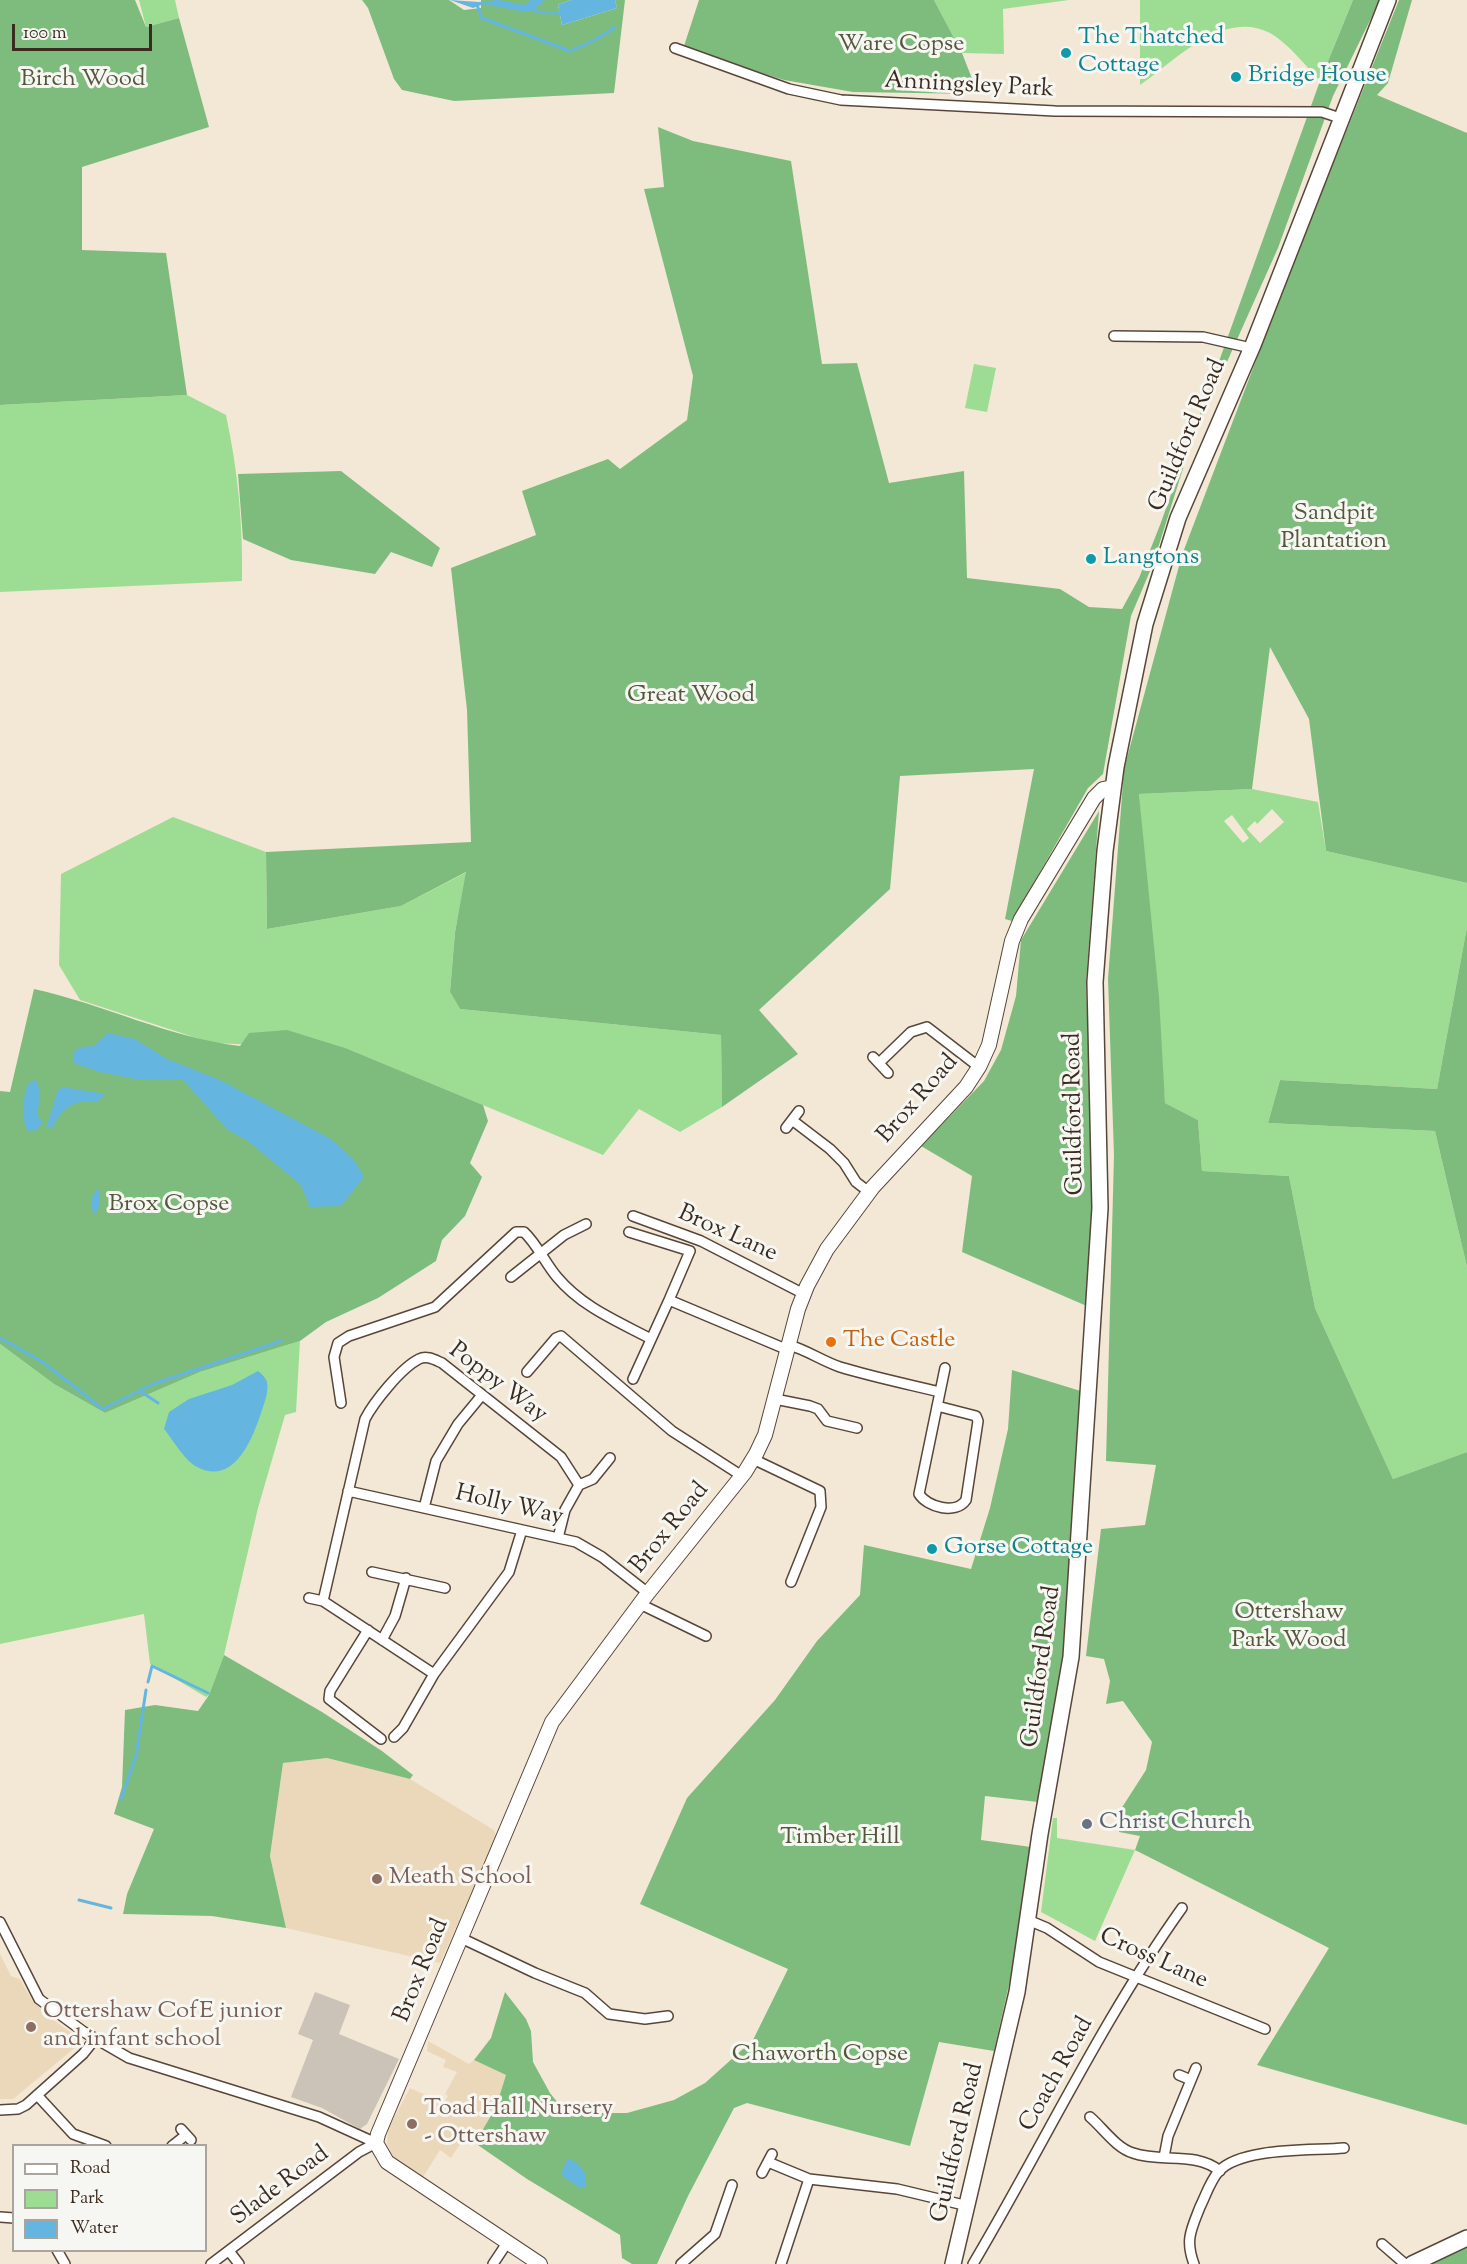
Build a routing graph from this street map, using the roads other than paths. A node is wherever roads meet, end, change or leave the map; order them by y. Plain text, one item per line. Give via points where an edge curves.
1 (1388, 0) edge
2 (675, 48) dead end
3 (1340, 118) junction
4 (1114, 336) dead end
5 (1251, 348) junction
6 (1113, 787) junction
7 (979, 1067) junction
8 (888, 1073) dead end
9 (799, 1111) dead end
10 (869, 1192) junction
11 (633, 1216) dead end
12 (586, 1224) dead end
13 (629, 1232) dead end
14 (539, 1255) junction
15 (511, 1277) dead end
16 (804, 1294) junction
17 (669, 1300) junction
18 (651, 1338) junction
19 (788, 1347) junction
20 (945, 1368) dead end
21 (527, 1372) dead end
22 (633, 1379) dead end
23 (940, 1392) junction
24 (482, 1395) junction
25 (775, 1399) junction
26 (341, 1404) dead end
27 (937, 1406) junction
28 (856, 1428) dead end
29 (610, 1458) dead end
30 (753, 1459) junction
31 (742, 1476) junction
32 (579, 1485) junction
33 (348, 1491) junction
34 (424, 1508) junction
35 (522, 1530) junction
36 (558, 1538) junction
37 (372, 1572) dead end
38 (406, 1578) junction
39 (791, 1582) dead end
40 (445, 1588) dead end
41 (309, 1598) dead end
42 (644, 1599) junction
43 (323, 1601) junction
44 (368, 1630) junction
45 (705, 1633) dead end
46 (382, 1640) junction
47 (434, 1674) junction
48 (394, 1737) dead end
49 (381, 1739) dead end
50 (1182, 1908) dead end
51 (1028, 1920) junction
52 (0, 1922) edge
53 (461, 1938) junction
54 (1137, 1977) junction
55 (668, 2016) dead end
56 (1265, 2029) dead end
57 (95, 2039) junction
58 (1196, 2067) dead end
59 (1179, 2075) dead end
60 (1191, 2080) junction
61 (37, 2095) junction
62 (0, 2110) edge
63 (1090, 2117) dead end
64 (186, 2134) dead end
65 (376, 2143) junction
66 (103, 2144) edge
67 (173, 2144) edge
68 (1346, 2145) dead end
69 (1164, 2157) junction
70 (1220, 2170) junction
71 (762, 2173) dead end
72 (809, 2179) junction
73 (732, 2185) dead end
74 (968, 2206) junction
75 (1467, 2238) edge
76 (507, 2243) junction
77 (1382, 2244) dead end
78 (229, 2250) junction
79 (211, 2264) edge
80 (239, 2264) edge
81 (493, 2264) edge
82 (540, 2264) edge
83 (681, 2264) edge
84 (781, 2264) edge
85 (953, 2264) edge
86 (973, 2264) edge
87 (1194, 2264) edge
88 (1405, 2264) edge
89 (1412, 2264) edge

1 - 3 main road, Guildford Road
2 - 3 street, Anningsley Park via 789,89 841,100 1055,111 1322,112
3 - 5 main road, Guildford Road
4 - 5 street via 1203,338
5 - 6 main road, Guildford Road via 1178,518 1159,573 1135,670
6 - 7 street, Brox Road via 1103,789 1094,798 1021,919 1012,941 989,1046
6 - 51 main road, Guildford Road via 1095,982 1100,1208 1075,1612
7 - 8 street via 927,1027 911,1032 876,1060
7 - 10 street, Brox Road via 966,1087
9 - 10 street via 789,1124 830,1149
10 - 16 street, Brox Road via 827,1249
11 - 16 street, Brox Lane via 701,1241
12 - 14 street
13 - 17 street via 690,1251
14 - 15 street
14 - 18 street via 559,1280 592,1309
14 - 26 street via 530,1238 524,1232 516,1232 435,1307 342,1339 335,1347 334,1357
16 - 19 street, Brox Road
17 - 18 street
17 - 19 street
18 - 22 street
19 - 23 street via 804,1349 843,1367
19 - 25 street, Brox Road
20 - 23 street
21 - 31 street via 561,1336 672,1431
23 - 27 street
24 - 32 street, Poppy Way via 561,1457
24 - 33 street, Poppy Way via 442,1363 420,1358 373,1404 365,1419
24 - 34 street via 458,1424 436,1461
25 - 28 street via 810,1406 818,1409 827,1421
25 - 30 street, Brox Road via 765,1435
27 - 27 street via 919,1494 931,1504 954,1509 966,1500 978,1421 968,1412
29 - 32 street via 593,1479
30 - 31 street, Brox Road
30 - 39 street via 820,1491 821,1507
31 - 42 street, Brox Road
32 - 36 street via 565,1510
33 - 34 street, Holly Way
33 - 43 street
34 - 35 street, Holly Way
35 - 36 street, Holly Way
35 - 47 street via 509,1572
36 - 42 street, Holly Way via 593,1551
37 - 38 street
38 - 40 street
38 - 46 street
41 - 43 street
42 - 45 street, Holly Way
42 - 53 street, Brox Road via 552,1722
43 - 44 street
44 - 46 street
44 - 49 street via 330,1691 329,1699
46 - 47 street
47 - 48 street
50 - 54 street, Coach Road
51 - 54 street, Cross Lane via 1100,1962
51 - 74 main road, Guildford Road via 1017,1992
52 - 57 street via 39,1999
53 - 55 street via 585,1993 609,2014 645,2019
53 - 65 street, Brox Road
54 - 56 street, Cross Lane
54 - 86 street, Coach Road
57 - 61 street
57 - 65 street via 129,2058 319,2117
58 - 60 street
59 - 60 street
60 - 69 street via 1168,2136
61 - 62 street via 18,2109
61 - 66 street via 73,2134
63 - 69 street via 1126,2151
64 - 67 street
65 - 76 street via 387,2162
65 - 78 street, Slade Road
68 - 70 street via 1248,2156
69 - 70 street via 1196,2160
70 - 87 street via 1192,2227 1188,2242
71 - 72 street via 770,2158
72 - 74 street via 897,2189
72 - 84 street
73 - 83 street via 715,2234
74 - 85 main road, Guildford Road
75 - 89 main road
76 - 81 street
76 - 82 street
77 - 88 street
78 - 79 street, Slade Road
78 - 80 street

